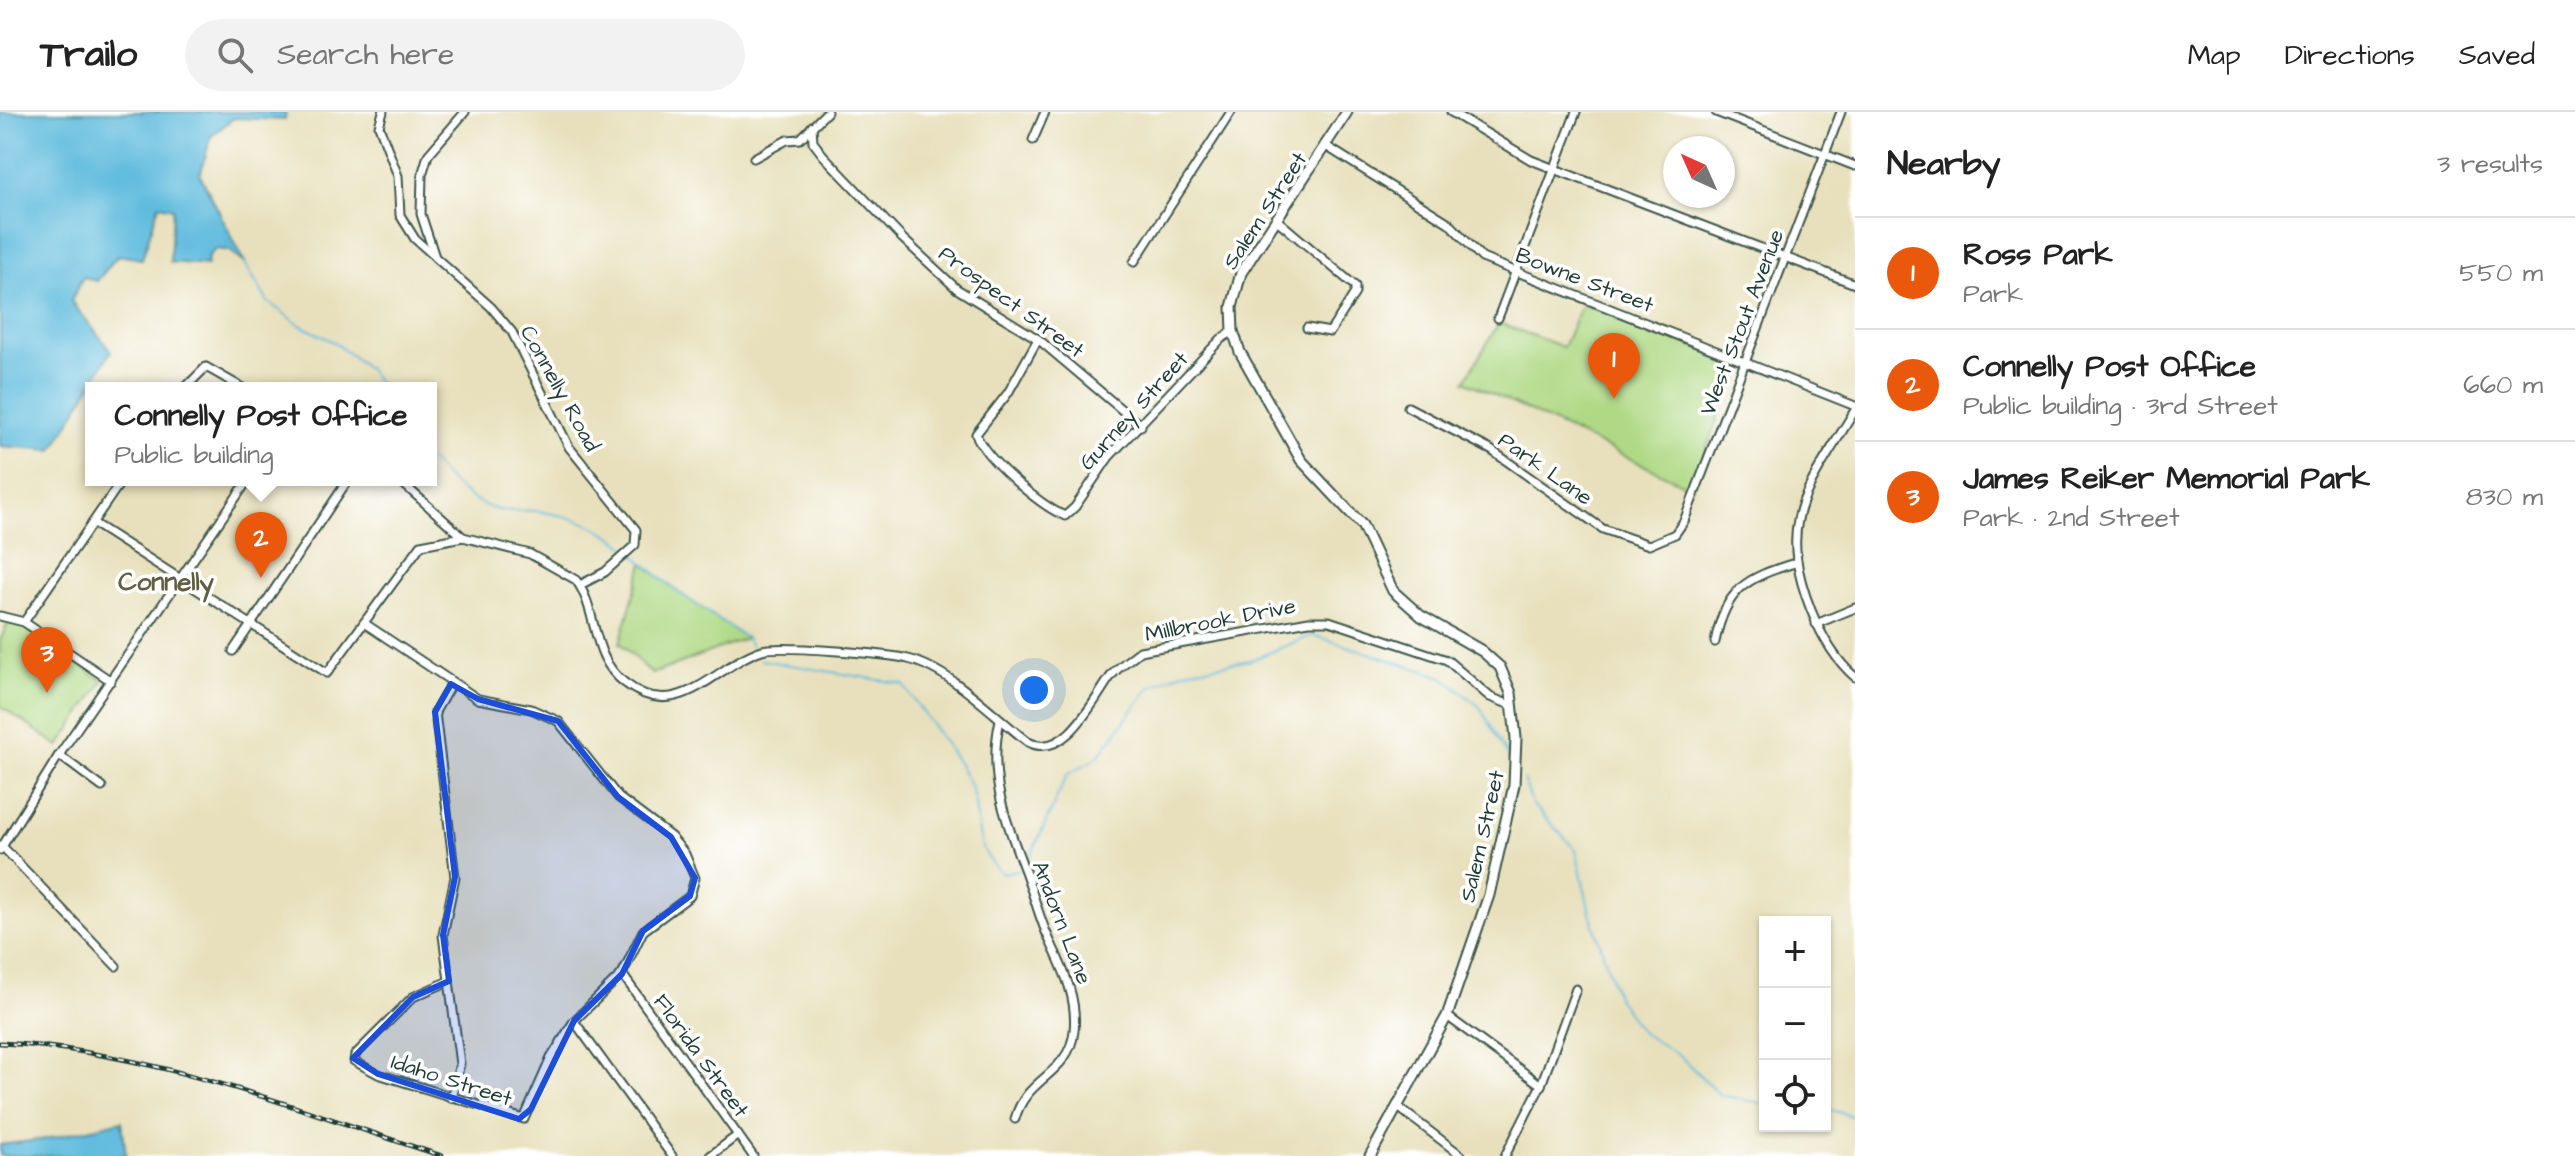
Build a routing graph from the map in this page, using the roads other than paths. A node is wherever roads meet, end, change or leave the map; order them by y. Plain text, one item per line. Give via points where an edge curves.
1 (383, 112) edge
2 (465, 112) edge
3 (827, 112) edge
4 (1045, 112) edge
5 (1231, 112) edge
6 (1347, 112) edge
7 (1451, 112) edge
8 (1576, 112) edge
9 (1716, 112) edge
10 (1841, 112) edge
11 (812, 126) junction
12 (1033, 140) dead end
13 (1326, 146) junction
14 (1825, 154) junction
15 (754, 158) dead end
16 (1855, 166) edge
17 (1554, 169) junction
18 (1277, 220) junction
19 (435, 257) junction
20 (1785, 257) junction
21 (1134, 262) dead end
22 (1515, 271) junction
23 (1855, 284) edge
24 (1498, 318) dead end
25 (1307, 328) dead end
26 (1233, 331) junction
27 (1038, 339) junction
28 (1745, 361) junction
29 (191, 382) edge
30 (232, 382) edge
31 (1408, 407) dead end
32 (1855, 408) edge
33 (1141, 426) junction
34 (118, 486) edge
35 (244, 486) edge
36 (344, 486) edge
37 (406, 486) edge
38 (93, 523) junction
39 (463, 537) junction
40 (1666, 539) joint
41 (1795, 563) junction
42 (181, 579) junction
43 (580, 585) junction
44 (1855, 608) edge
45 (0, 616) edge
46 (24, 622) junction
47 (252, 623) junction
48 (364, 623) junction
49 (1816, 624) junction
50 (1715, 642) dead end
51 (233, 651) dead end
52 (1855, 677) edge
53 (111, 681) junction
54 (451, 684) junction
55 (1513, 706) junction
56 (1000, 720) junction
57 (59, 755) junction
58 (102, 787) dead end
59 (1, 847) edge
60 (116, 966) dead end
61 (622, 974) junction
62 (449, 981) junction
63 (1576, 989) dead end
64 (1447, 1016) junction
65 (574, 1021) junction
66 (1541, 1085) junction
67 (451, 1098) junction
68 (1398, 1107) junction
69 (1015, 1119) dead end
70 (738, 1135) junction
71 (672, 1156) edge
72 (710, 1156) edge
73 (753, 1156) edge
74 (1370, 1156) edge
75 (1462, 1156) edge
76 (1505, 1156) edge

1 - 19 street, Connelly Road via 379,126 398,176 400,215
2 - 19 street via 428,155 422,175 421,214
3 - 11 street
4 - 12 street
5 - 21 street
6 - 13 street, Salem Street
7 - 17 street
8 - 17 street
9 - 14 street
10 - 14 street, West Stout Avenue
11 - 15 street via 800,139 787,140
11 - 27 street, Prospect Street via 813,142 823,155 918,253 957,289
13 - 18 street, Salem Street
13 - 22 street, Bowne Street via 1449,223 1482,258
14 - 16 street
14 - 20 street, West Stout Avenue
17 - 20 street
17 - 22 street
18 - 25 street via 1355,286 1330,332
18 - 26 street, Salem Street via 1236,287
19 - 43 street, Connelly Road via 512,332 569,447 636,530 635,545
20 - 23 street
20 - 28 street, West Stout Avenue
22 - 24 street
22 - 28 street, Bowne Street
26 - 33 street, Gurney Street
26 - 55 street, Salem Street via 1301,460 1362,525 1393,591 1421,616 1491,657 1506,676
27 - 33 street, Prospect Street
27 - 33 street, Gurney Street via 1008,393 977,431 1003,469 1065,516 1109,457
28 - 32 street, Bowne Street
28 - 40 street, West Stout Avenue via 1684,521
29 - 30 street via 206,367
31 - 40 street, Park Lane via 1491,450 1603,529 1649,545
32 - 41 street via 1802,500
34 - 38 street
35 - 42 street
36 - 47 street
37 - 39 street
38 - 42 street
38 - 46 street
39 - 43 street via 530,554
39 - 48 street via 421,545
41 - 49 street
41 - 50 street via 1760,574 1739,589 1724,607
42 - 47 street
42 - 53 street
43 - 56 street, Millbrook Drive via 603,657 614,674 641,694 683,694 766,649 882,655 920,662
44 - 49 street
45 - 46 street
46 - 53 street
47 - 48 street via 327,673
47 - 51 street
48 - 54 street
49 - 52 street
53 - 57 street
54 - 61 street via 478,699 551,716 618,797 685,854 695,878 690,896 643,931
54 - 62 street via 435,712 455,877 443,935
55 - 56 street, Millbrook Drive via 1490,697 1447,660 1342,623 1309,621 1140,651 1119,668 1077,724 1050,743 1035,745
55 - 64 street, Salem Street via 1516,774 1506,826 1489,895
56 - 69 street, Andorn Lane via 993,761 997,791 1075,1015 1065,1057 1022,1096
57 - 58 street
57 - 59 street
59 - 60 street
61 - 65 street
61 - 70 street, Florida Street
62 - 67 street via 460,1064
62 - 67 street, Idaho Street via 413,997 355,1055 355,1063
63 - 66 street
64 - 66 street
64 - 68 street, Salem Street
65 - 67 street, Idaho Street via 524,1119
65 - 71 street
66 - 76 street
68 - 74 street, Salem Street
68 - 75 street
70 - 72 street
70 - 73 street, Florida Street

